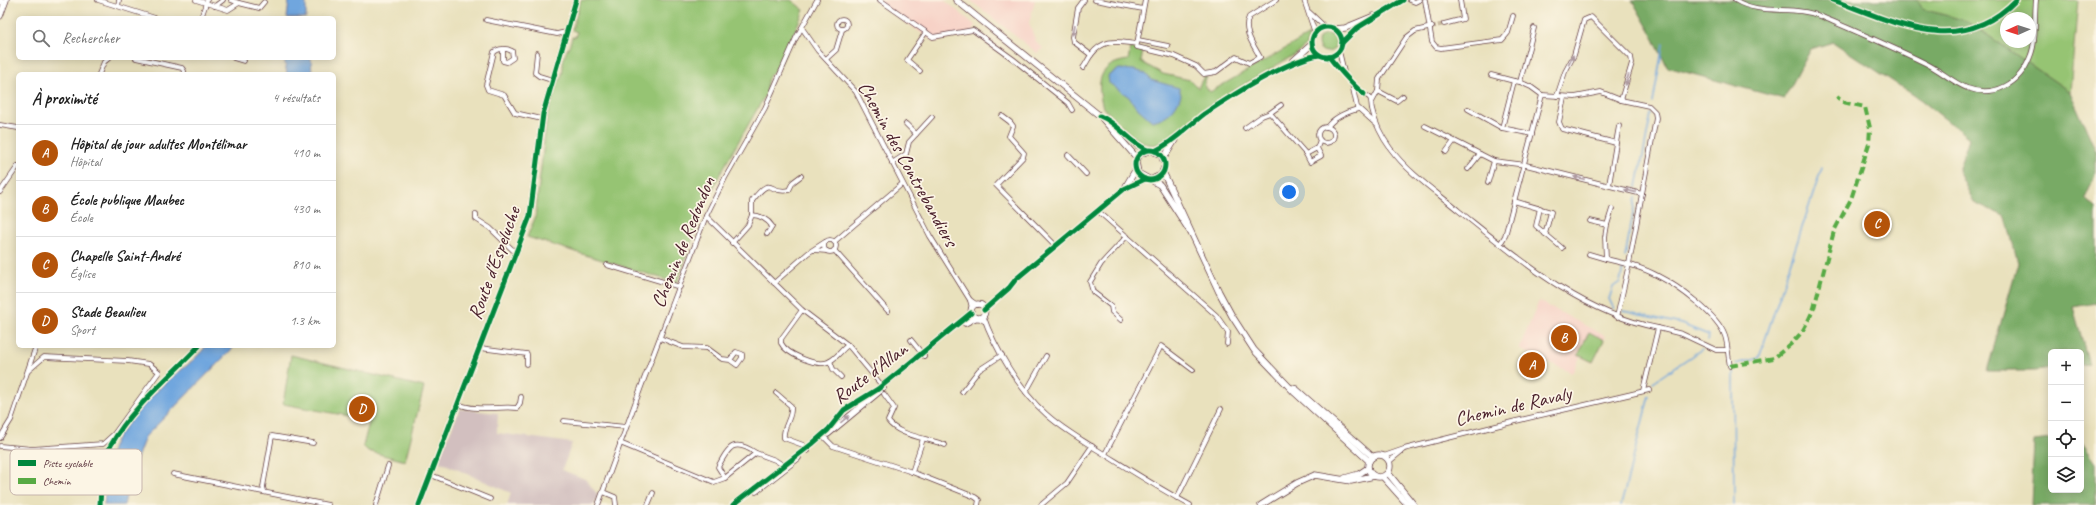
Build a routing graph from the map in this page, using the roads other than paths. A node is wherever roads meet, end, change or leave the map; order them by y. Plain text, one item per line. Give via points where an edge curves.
1 (3, 0) edge
2 (98, 0) edge
3 (119, 0) edge
4 (196, 0) edge
5 (223, 0) edge
6 (231, 0) edge
7 (576, 0) edge
8 (817, 0) edge
9 (880, 0) edge
10 (956, 0) edge
11 (1084, 0) edge
12 (1095, 0) edge
13 (1145, 0) edge
14 (1276, 0) edge
15 (1300, 0) edge
16 (1403, 0) edge
17 (1410, 0) edge
18 (1419, 0) edge
19 (1425, 0) edge
20 (1460, 0) edge
21 (1735, 0) edge
22 (1833, 0) edge
23 (2016, 0) edge
24 (2036, 0) edge
25 (206, 2) edge
26 (264, 2) dead end
27 (1304, 2) edge
28 (239, 3) junction
29 (118, 6) junction
30 (215, 6) junction
31 (1143, 9) junction
32 (1309, 12) junction
33 (0, 16) edge
34 (149, 16) edge
35 (202, 16) edge
36 (1376, 16) junction
37 (1513, 16) dead end
38 (486, 20) dead end
39 (1444, 24) tunnel mouth
40 (1325, 27) junction
41 (802, 28) junction
42 (1431, 28) junction
43 (1534, 28) dead end
44 (1335, 29) junction
45 (842, 30) dead end
46 (566, 32) junction
47 (926, 32) junction
48 (1315, 33) junction
49 (1342, 43) junction
50 (1137, 44) junction
51 (1312, 44) junction
52 (1168, 46) dead end
53 (503, 50) dead end
54 (1339, 51) junction
55 (537, 53) dead end
56 (1091, 55) junction
57 (1319, 55) junction
58 (1329, 57) junction
59 (826, 59) junction
60 (106, 60) edge
61 (145, 60) edge
62 (241, 60) edge
63 (244, 61) dead end
64 (104, 62) joint
65 (1286, 67) junction
66 (1083, 68) dead end
67 (920, 71) dead end
68 (101, 72) edge
69 (184, 72) edge
70 (1344, 73) junction
71 (1491, 75) dead end
72 (552, 80) junction
73 (1514, 81) junction
74 (1520, 82) junction
75 (1352, 84) junction
76 (1377, 92) junction
77 (1364, 94) junction
78 (1542, 95) junction
79 (1369, 96) junction
80 (1403, 96) dead end
81 (1557, 96) junction
82 (1564, 98) junction
83 (1621, 100) junction
84 (1356, 102) junction
85 (1372, 104) junction
86 (1281, 105) dead end
87 (1358, 109) junction
88 (1468, 109) dead end
89 (1072, 110) dead end
90 (1349, 111) junction
91 (1363, 111) junction
92 (1270, 113) junction
93 (1002, 116) dead end
94 (1100, 116) junction
95 (932, 117) dead end
96 (542, 119) junction
97 (906, 124) dead end
98 (1377, 124) junction
99 (0, 125) edge
100 (1425, 126) dead end
101 (1619, 126) dead end
102 (1327, 127) junction
103 (16, 128) edge
104 (1245, 128) dead end
105 (1502, 128) junction
106 (916, 134) junction
107 (1532, 134) junction
108 (1175, 140) junction
109 (1320, 140) junction
110 (1454, 141) junction
111 (1325, 143) junction
112 (1616, 143) junction
113 (1147, 150) junction
114 (1155, 150) junction
115 (1318, 150) junction
116 (1446, 152) dead end
117 (1306, 154) junction
118 (1480, 154) junction
119 (1068, 155) dead end
120 (1137, 158) junction
121 (1164, 158) junction
122 (1494, 161) junction
123 (892, 163) junction
124 (1524, 166) junction
125 (16, 169) edge
126 (1136, 169) junction
127 (1468, 169) dead end
128 (1163, 172) junction
129 (1086, 174) dead end
130 (801, 176) dead end
131 (1148, 179) junction
132 (1488, 182) dead end
133 (902, 184) junction
134 (1609, 186) junction
135 (1124, 189) junction
136 (0, 192) edge
137 (1642, 194) junction
138 (1514, 201) junction
139 (1540, 208) junction
140 (1612, 209) dead end
141 (1098, 211) junction
142 (476, 214) dead end
143 (752, 215) junction
144 (706, 216) junction
145 (1590, 221) dead end
146 (1607, 225) junction
147 (1190, 232) junction
148 (767, 234) dead end
149 (1545, 234) junction
150 (1127, 236) junction
151 (825, 242) junction
152 (834, 242) junction
153 (732, 243) junction
154 (1500, 244) junction
155 (1056, 246) junction
156 (1562, 248) dead end
157 (814, 250) junction
158 (834, 250) junction
159 (828, 251) junction
160 (516, 253) junction
161 (1589, 254) dead end
162 (1606, 259) junction
163 (1630, 264) junction
164 (607, 265) dead end
165 (774, 283) junction
166 (680, 287) junction
167 (802, 310) junction
168 (888, 311) dead end
169 (978, 312) junction
170 (1618, 317) junction
171 (1121, 320) dead end
172 (1658, 328) junction
173 (660, 338) junction
174 (911, 340) dead end
175 (1227, 344) dead end
176 (848, 345) junction
177 (35, 348) edge
178 (480, 348) junction
179 (1728, 350) junction
180 (1002, 354) junction
181 (923, 355) junction
182 (1046, 356) dead end
183 (730, 360) dead end
184 (830, 362) junction
185 (527, 364) dead end
186 (1730, 366) dead end
187 (1193, 370) dead end
188 (28, 371) junction
189 (841, 377) dead end
190 (883, 389) junction
191 (1649, 390) dead end
192 (1643, 391) junction
193 (962, 392) dead end
194 (1026, 392) junction
195 (776, 393) dead end
196 (521, 397) dead end
197 (458, 404) junction
198 (1221, 409) dead end
199 (564, 421) dead end
200 (626, 427) junction
201 (823, 436) junction
202 (0, 438) edge
203 (923, 439) junction
204 (313, 443) dead end
205 (620, 443) junction
206 (945, 445) dead end
207 (0, 446) edge
208 (1092, 446) junction
209 (1404, 449) junction
210 (807, 450) junction
211 (756, 453) junction
212 (1105, 454) junction
213 (1384, 456) junction
214 (1371, 459) junction
215 (775, 460) junction
216 (1390, 462) junction
217 (388, 466) dead end
218 (785, 466) junction
219 (1368, 468) junction
220 (780, 470) junction
221 (912, 472) junction
222 (173, 474) dead end
223 (431, 475) junction
224 (1386, 475) junction
225 (1374, 476) junction
226 (725, 478) junction
227 (1343, 478) junction
228 (264, 491) junction
229 (603, 492) junction
230 (653, 493) dead end
231 (1177, 498) junction
232 (490, 499) dead end
233 (328, 505) edge
234 (376, 505) edge
235 (418, 505) edge
236 (598, 505) edge
237 (616, 505) edge
238 (648, 505) edge
239 (733, 505) edge
240 (738, 505) edge
241 (978, 505) edge
242 (1041, 505) edge
243 (1190, 505) edge
244 (1261, 505) edge
245 (1408, 505) edge
246 (1414, 505) edge

1 - 33 street
2 - 29 street
3 - 29 street
4 - 25 street
5 - 30 street
6 - 28 street
7 - 46 street, Route d'Espeluche
8 - 41 street, Chemin de Redondon
9 - 47 street
10 - 94 street
11 -> 56 street via 1078,8 1073,37 1074,42
12 - 31 street
13 - 31 street
14 - 50 street via 1249,17 1247,21 1249,37 1260,57 1249,63 1236,57 1216,72 1204,74 1196,66 1174,56
15 - 27 street
16 - 36 street
17 - 18 street
19 - 42 street
20 - 39 street via 1463,19
21 - 24 street via 1756,9 1810,12 1897,49 1933,67 1962,86 1987,92 2010,84 2025,67 2032,48
22 - 23 street via 1906,26 1944,33 1981,25 2000,15
25 - 30 street
25 - 35 street
26 - 28 street via 259,8
27 - 32 street
28 - 30 street via 228,10
29 - 34 street
31 - 50 street
32 - 40 street
32 - 48 street
36 - 44 street
36 - 49 street via 1357,28
37 - 42 street via 1506,37 1499,41 1442,48 1432,42
38 - 46 street via 557,34
40 - 44 street
40 - 48 street
41 - 59 street, Chemin des Contrebandiers
41 - 144 street, Chemin de Redondon via 765,108
42 - 76 street via 1415,31 1406,38 1379,79
43 - 74 street
44 - 49 street via 1340,34
45 - 59 street via 836,50
46 - 72 street, Route d'Espeluche
47 - 67 street via 907,60
47 - 89 street via 938,37 972,30 1013,59 1068,103
48 - 51 street
49 - 54 street
50 - 52 street
50 - 56 street via 1113,40 1106,42
51 - 57 street
51 - 65 street
53 - 96 street via 499,48 494,52 486,86 488,90 504,95 515,114
54 - 58 street
54 - 70 street
55 - 72 street via 535,73
56 - 66 street
57 - 58 street
57 - 65 street
58 - 70 street
59 - 123 street, Chemin des Contrebandiers via 856,92
60 - 64 street
61 - 69 street via 182,68
62 - 63 street
64 - 68 street
65 - 108 street via 1203,115
70 - 75 street
71 - 73 street
72 - 96 street, Route d'Espeluche
73 - 74 street
73 - 105 street
74 - 78 street
75 - 77 street
75 - 84 street
76 - 79 street
76 - 80 street via 1393,101
76 - 85 street
77 - 79 street
77 - 84 street
78 - 81 street
78 - 107 street
79 - 85 street
81 - 82 street
81 -> 83 street via 1574,55 1584,20 1591,17 1631,57 1632,63
82 - 83 street via 1575,98 1595,92 1606,93
82 - 112 street via 1559,122 1562,129
83 - 137 street via 1652,109 1656,118
84 - 87 street
84 - 90 street
85 - 91 street via 1368,110
85 - 98 street
86 - 92 street
87 - 90 street
87 - 91 street
88 - 105 street
90 - 102 street
91 - 98 street
92 - 104 street
92 - 117 street
93 - 155 street via 1013,126 1009,136 1024,156 996,185
94 - 113 street
94 - 120 street
95 - 106 street
96 - 160 street, Route d'Espeluche via 532,208
97 - 106 street
98 - 154 street via 1390,147 1412,173
99 - 103 street
100 - 110 street
101 - 112 street
102 - 109 street via 1319,130 1317,135
102 - 111 street via 1332,129 1334,135 1331,141
105 - 107 street
106 - 123 street via 909,142 906,154
107 - 124 street
108 - 114 street
108 - 121 street
109 - 111 street
109 - 115 street
110 - 116 street
110 - 118 street
111 - 115 street
112 - 134 street
113 - 114 street
113 - 120 street
114 - 121 street
115 - 117 street
115 - 117 street via 1321,156 1310,162
118 - 122 street
118 - 127 street
119 - 129 street
120 - 126 street
121 - 128 street
122 - 124 street
122 - 132 street
123 - 133 street, Chemin des Contrebandiers
134 -> 124 street via 1526,164
124 - 138 street
125 - 136 street
126 - 131 street
126 - 135 street, Route d'Allan
128 - 131 street via 1158,178
128 - 147 street
130 - 143 street via 793,182 789,190 783,192 765,186 752,201
131 - 135 street, Route d'Allan
131 - 147 street via 1160,185
133 - 152 street
133 - 169 street, Chemin des Contrebandiers via 948,268
137 -> 134 street
135 - 141 street, Route d'Allan
137 - 163 street
138 - 139 street
138 - 154 street via 1505,236
139 - 149 street via 1536,226
139 - 149 street via 1551,212
140 - 146 street
141 - 150 street
141 - 155 street, Route d'Allan
142 - 160 street via 476,219 490,228
143 - 148 street via 769,221 772,226
143 - 153 street via 748,225
144 - 153 street
144 - 166 street, Chemin de Redondon
145 - 146 street
146 - 162 street
147 - 214 street via 1219,292 1254,350
149 - 156 street
150 - 171 street via 1101,264 1090,282 1093,292 1111,306 1112,312
150 - 175 street via 1216,315 1228,332
151 - 152 street
151 - 157 street
151 - 159 street via 824,248
152 - 158 street
153 - 165 street
154 - 170 street via 1561,288
155 - 169 street, Route d'Allan
157 - 159 street
157 - 165 street
158 - 159 street
158 - 168 street
160 - 178 street, Route d'Espeluche
161 - 162 street
162 - 163 street
163 - 170 street
163 - 179 street via 1671,283 1710,314 1726,336
164 - 166 street
165 - 167 street
166 - 173 street, Chemin de Redondon
167 - 176 street
167 - 184 street via 781,339 783,347 813,362
169 - 180 street, Chemin des Contrebandiers
169 - 181 street, Route d'Allan
170 - 172 street
172 - 179 street via 1682,334 1716,350
172 - 192 street
173 - 183 street via 683,347 707,348 722,359
173 - 200 street, Chemin de Redondon
174 - 181 street
176 - 184 street
176 - 190 street
177 - 188 street
178 - 185 street via 527,354
178 - 197 street, Route d'Espeluche
179 - 186 street
180 - 193 street via 979,370
180 - 194 street, Chemin des Contrebandiers
181 - 190 street, Route d'Allan
182 - 194 street
184 - 189 street
187 - 212 street via 1161,346
188 - 202 street via 11,420
188 - 207 street via 44,357 128,361 149,364 159,372 114,434 103,444 32,449
190 - 201 street, Route d'Allan
190 - 203 street via 894,408 888,421 891,425
191 - 192 street, Chemin de Ravaly
192 - 209 street, Chemin de Ravaly
194 - 208 street, Chemin des Contrebandiers via 1050,418
195 - 210 street via 791,406 791,416 784,438 803,445
196 - 197 street via 517,408 499,406 490,409
197 - 223 street, Route d'Espeluche
198 - 231 street
199 - 200 street
200 - 205 street, Chemin de Redondon
201 - 210 street, Route d'Allan
201 - 221 street via 833,446
203 - 206 street
203 - 221 street
204 - 228 street via 272,436
205 - 226 street via 709,481 720,481
205 - 229 street, Chemin de Redondon
208 - 212 street, Chemin des Contrebandiers
208 - 242 street via 1067,483
209 - 213 street, Chemin de Ravaly
209 - 216 street
210 - 218 street, Route d'Allan
211 - 215 street
211 - 226 street
211 - 226 street via 738,444 730,447 718,467
212 - 231 street, Chemin des Contrebandiers
213 - 214 street
213 - 216 street
214 - 219 street
215 - 218 street
215 - 220 street
216 - 224 street via 1390,469
217 - 234 street
218 - 220 street, Route d'Allan
219 - 225 street
219 - 227 street via 1351,477
220 - 239 street, Route d'Allan
220 - 240 street, Route d'Allan
221 - 241 street via 975,497 979,500
222 - 228 street
223 - 232 street
223 - 235 street, Route d'Espeluche
224 - 225 street
224 - 245 street
224 - 246 street
225 - 227 street via 1355,481
227 - 244 street via 1314,475
228 - 233 street
229 - 236 street, Chemin de Redondon
229 - 237 street via 615,497
230 - 238 street
231 - 243 street, Chemin des Contrebandiers

